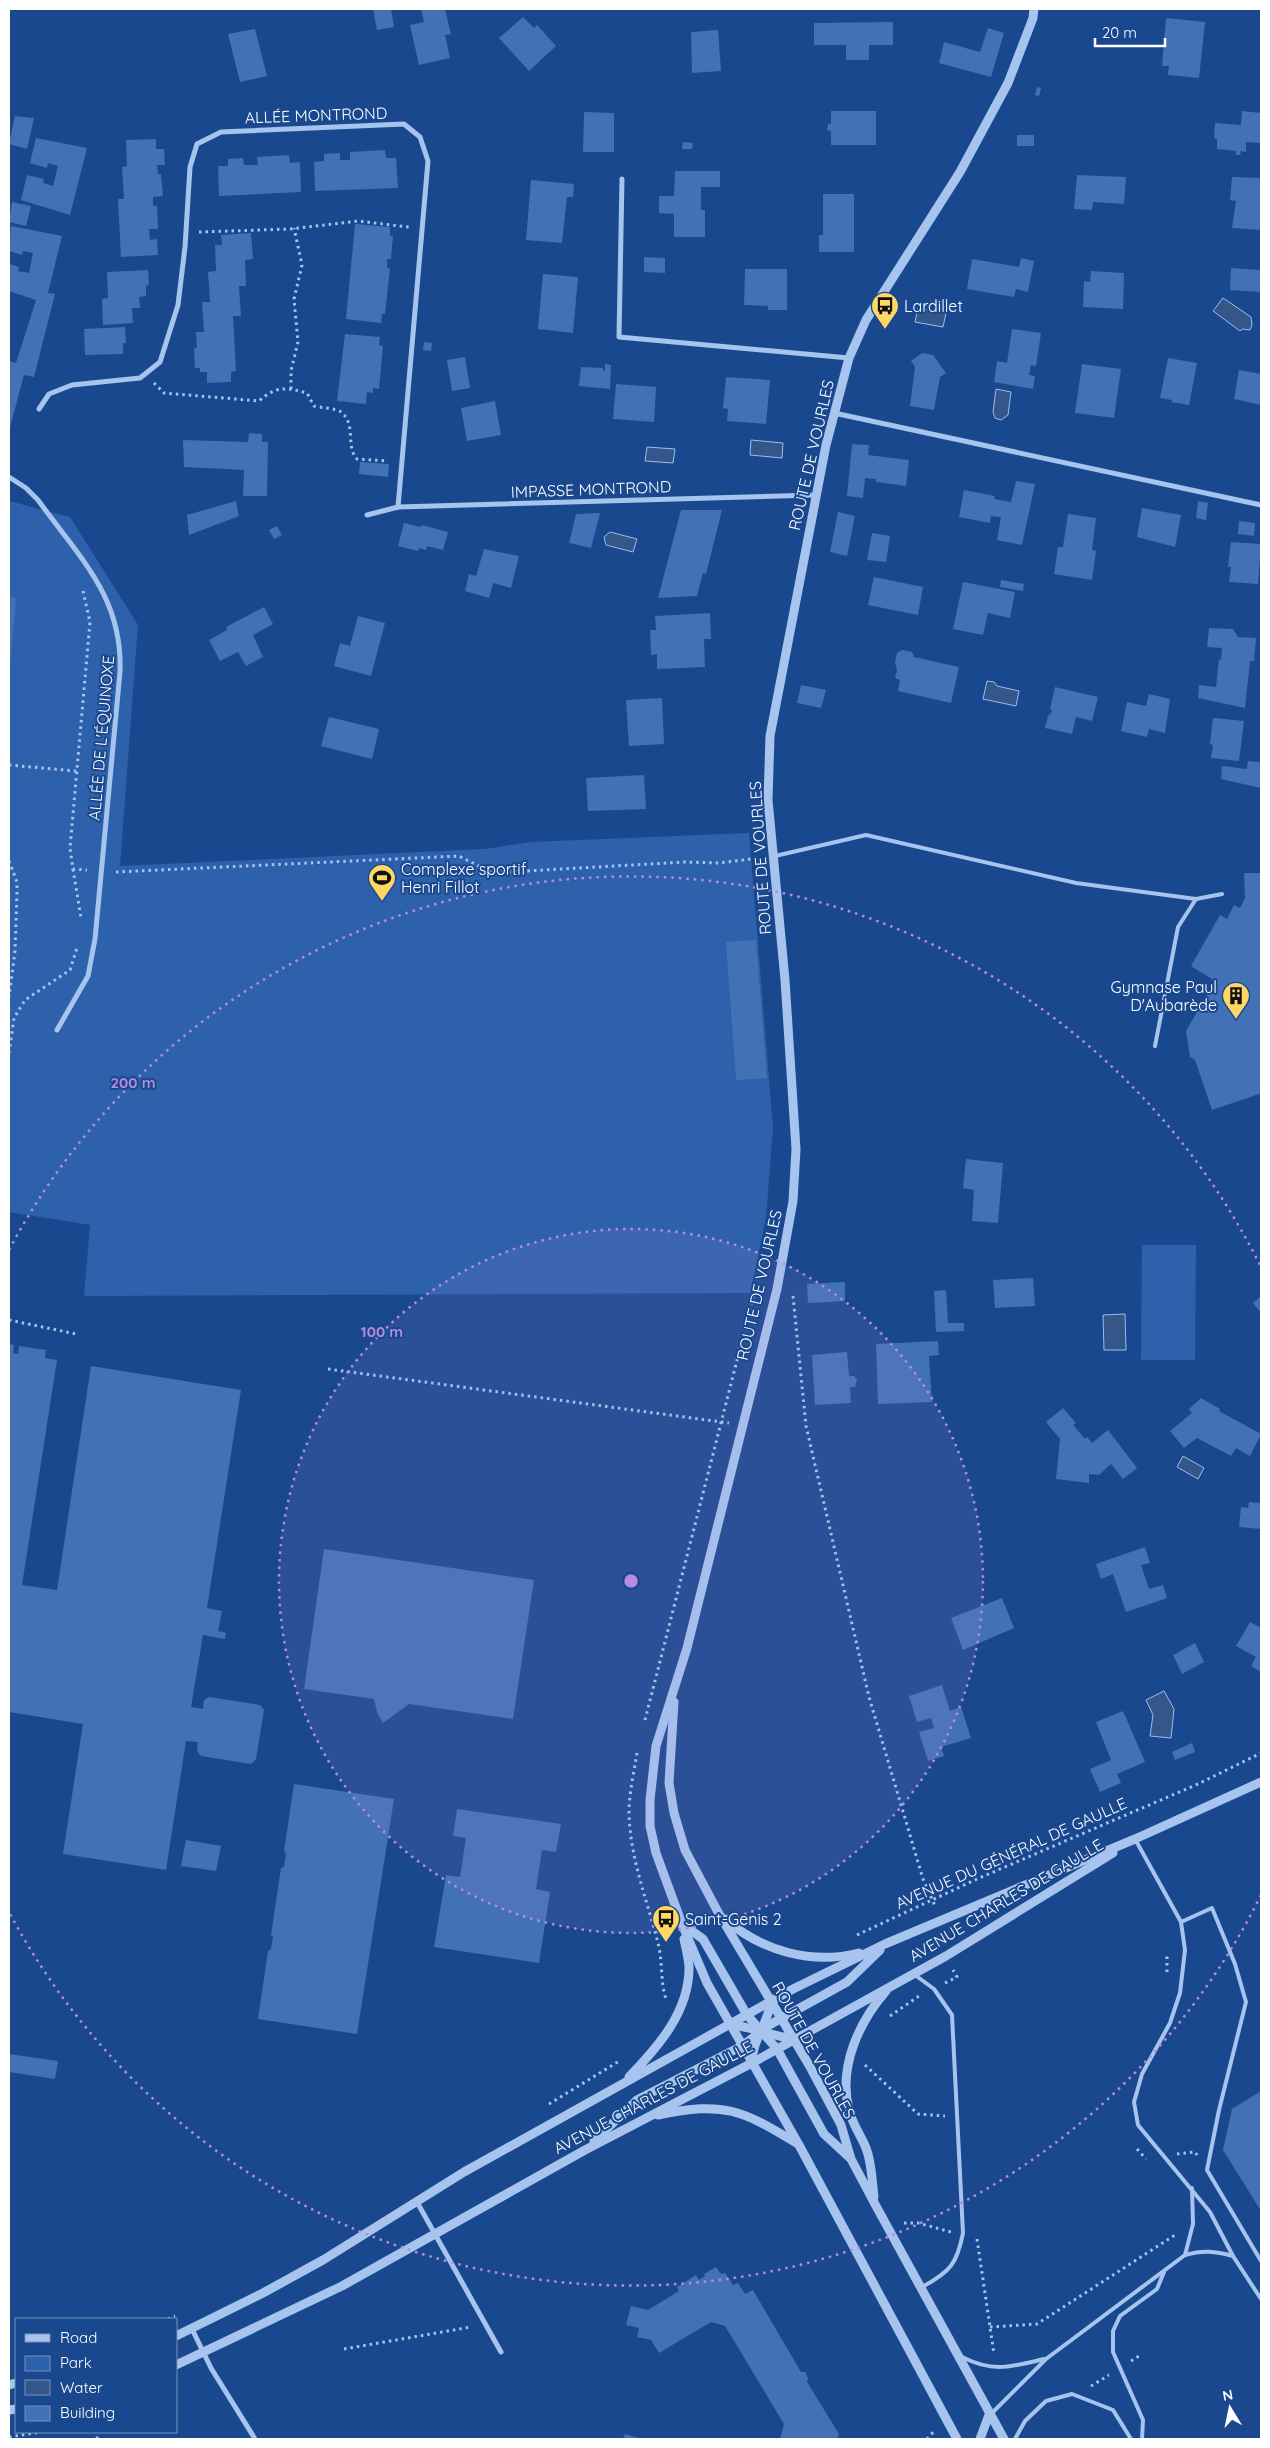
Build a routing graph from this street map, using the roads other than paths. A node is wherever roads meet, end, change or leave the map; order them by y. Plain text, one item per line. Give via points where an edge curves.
1 (1034, 9) edge
2 (622, 179) dead end
3 (849, 358) junction
4 (38, 409) dead end
5 (834, 413) junction
6 (9, 477) edge
7 (816, 495) junction
8 (1261, 505) edge
9 (398, 507) junction
10 (367, 515) dead end
11 (772, 857) junction
12 (1222, 894) dead end
13 (1196, 899) junction
14 (57, 1030) dead end
15 (1155, 1046) dead end
16 (675, 1686) junction
17 (1261, 1782) edge
18 (1135, 1839) junction
19 (719, 1914) junction
20 (1181, 1922) junction
21 (682, 1924) junction
22 (885, 1944) junction
23 (913, 1974) junction
24 (891, 1985) junction
25 (770, 2002) junction
26 (747, 2015) junction
27 (781, 2018) junction
28 (730, 2025) junction
29 (762, 2031) junction
30 (794, 2039) junction
31 (742, 2046) junction
32 (776, 2049) junction
33 (752, 2063) junction
34 (623, 2083) junction
35 (646, 2118) junction
36 (799, 2145) junction
37 (585, 2150) junction
38 (851, 2158) junction
39 (1192, 2188) junction
40 (417, 2202) junction
41 (876, 2206) junction
42 (435, 2233) junction
43 (1185, 2255) junction
44 (1233, 2256) junction
45 (1261, 2261) edge
46 (1165, 2270) junction
47 (921, 2288) junction
48 (1261, 2299) edge
49 (192, 2329) junction
50 (178, 2335) edge
51 (501, 2352) dead end
52 (203, 2353) junction
53 (955, 2354) junction
54 (1046, 2359) junction
55 (178, 2364) edge
56 (989, 2415) junction
57 (255, 2439) edge
58 (957, 2439) edge
59 (980, 2439) edge
60 (1004, 2439) edge
61 (1015, 2439) edge
62 (1131, 2439) edge
63 (1142, 2439) edge

1 - 3 street, ROUTE DE VOURLES via 1008,83 960,172 866,320
2 - 3 street via 620,337
3 - 5 street, ROUTE DE VOURLES
4 - 9 street, ALLÉE MONTROND via 49,394 72,385 140,378 160,362 178,305 190,167 197,144 221,132 404,124 420,137 428,161
5 - 7 street, ROUTE DE VOURLES
5 - 8 street
6 - 14 street, ALLÉE DE L'ÉQUINOXE via 38,500 97,581 108,598 121,649 102,871 88,976
7 - 9 street, IMPASSE MONTROND
7 - 11 street, ROUTE DE VOURLES via 770,736 768,800
9 - 10 street, IMPASSE MONTROND
11 - 13 lane via 866,835 1076,883
11 - 16 street, ROUTE DE VOURLES via 785,980 796,1149 793,1201 777,1289
12 - 13 lane
13 - 15 lane via 1178,927
16 - 19 street, ROUTE DE VOURLES via 669,1783 674,1812 685,1850
16 - 21 street, ROUTE DE VOURLES via 656,1746 650,1826 656,1853
17 - 18 street, AVENUE CHARLES DE GAULLE
18 - 20 lane
18 - 22 street, AVENUE CHARLES DE GAULLE
18 - 23 street, AVENUE CHARLES DE GAULLE
19 - 22 street via 758,1942 797,1955 833,1957 868,1951
19 - 25 street, ROUTE DE VOURLES
20 - 39 lane via 1185,1950 1180,1992 1170,2023 1142,2074 1134,2102 1138,2125
20 - 45 lane via 1212,1908 1235,1964 1246,2002 1207,2170
21 - 26 street via 703,1939
21 - 28 street, ROUTE DE VOURLES via 707,1983
21 - 34 street via 689,1966 681,2005 658,2047
22 - 25 street, AVENUE CHARLES DE GAULLE
22 - 27 street via 847,1982
23 - 24 street, AVENUE CHARLES DE GAULLE
23 - 47 lane via 934,1989 952,2015 963,2233 960,2252 952,2268
24 - 30 street, AVENUE CHARLES DE GAULLE
24 - 41 street via 859,2030 850,2057 846,2091 849,2111 867,2151
25 - 26 street, AVENUE CHARLES DE GAULLE
25 - 27 street, ROUTE DE VOURLES
25 - 29 street
26 - 28 street, AVENUE CHARLES DE GAULLE
26 - 29 street
27 - 29 street
27 - 30 street, ROUTE DE VOURLES
28 - 29 street
28 - 31 street, ROUTE DE VOURLES
28 - 34 street, AVENUE CHARLES DE GAULLE
29 - 30 street
29 - 31 street
29 - 32 street
29 - 33 street via 755,2040
30 - 32 street, AVENUE CHARLES DE GAULLE
30 - 38 street, ROUTE DE VOURLES via 841,2125
31 - 33 street, ROUTE DE VOURLES
31 - 37 street via 637,2100
32 - 33 street, AVENUE CHARLES DE GAULLE
32 - 38 street via 824,2134
33 - 35 street, AVENUE CHARLES DE GAULLE
33 - 36 street, ROUTE DE VOURLES
34 - 40 street, AVENUE CHARLES DE GAULLE
35 - 36 street via 690,2108 720,2108 763,2123
35 - 37 street, AVENUE CHARLES DE GAULLE
36 - 58 street, ROUTE DE VOURLES
37 - 42 street, AVENUE CHARLES DE GAULLE
38 - 41 street, ROUTE DE VOURLES
39 - 43 lane via 1193,2224
39 - 44 lane via 1210,2212
40 - 42 street
40 - 49 street, AVENUE CHARLES DE GAULLE via 314,2264
41 - 47 street, ROUTE DE VOURLES
42 - 51 street
42 - 52 street, AVENUE CHARLES DE GAULLE via 342,2286
43 - 44 lane via 1202,2250
43 - 46 lane
44 - 48 lane
46 - 54 lane
46 - 63 lane via 1157,2289 1120,2316 1113,2331 1113,2352 1143,2420
47 - 53 street, ROUTE DE VOURLES
49 - 50 street, AVENUE CHARLES DE GAULLE
49 - 52 street
52 - 55 street, AVENUE CHARLES DE GAULLE
52 - 57 street
53 - 54 lane via 978,2365 997,2369
53 - 56 street, ROUTE DE VOURLES
54 - 56 lane
56 - 59 street
56 - 60 street, ROUTE DE VOURLES
61 - 62 lane via 1025,2421 1046,2401 1072,2394 1112,2410

